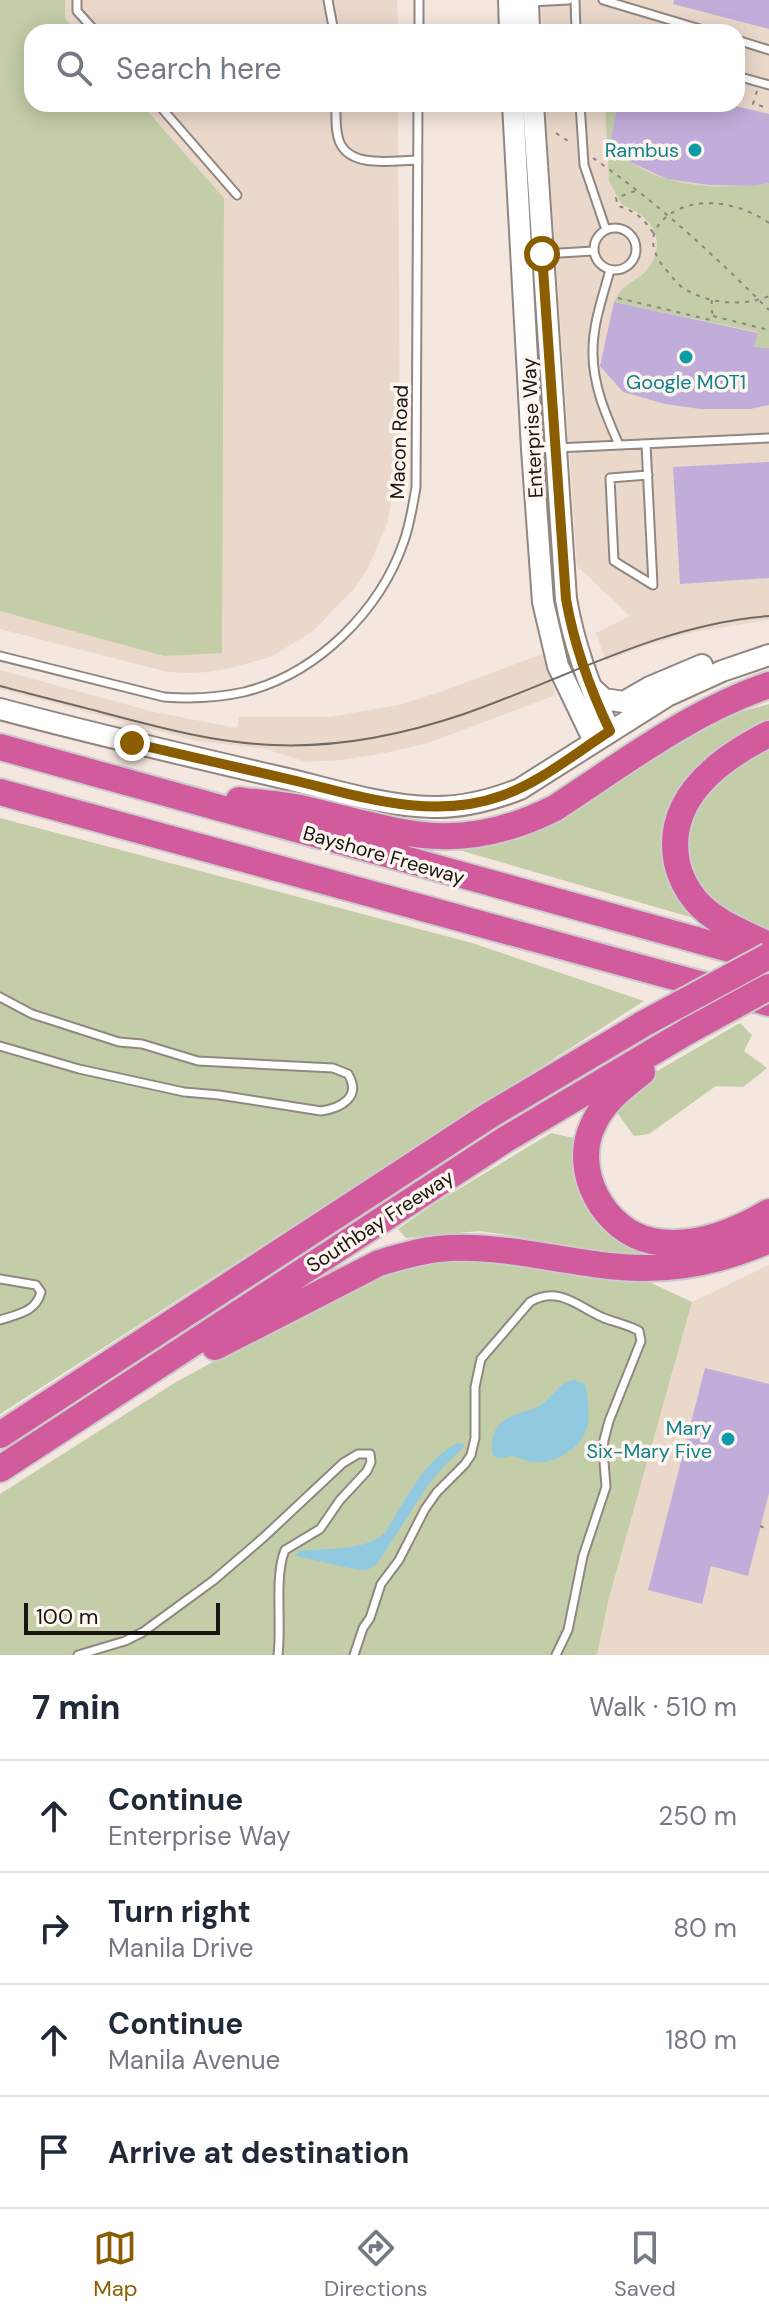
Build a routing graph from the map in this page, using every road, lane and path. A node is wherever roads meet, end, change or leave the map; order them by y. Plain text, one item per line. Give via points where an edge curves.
1 (77, 0) edge
2 (328, 0) edge
3 (419, 0) edge
4 (568, 0) edge
5 (575, 0) edge
6 (608, 1) edge
7 (518, 2) edge
8 (89, 24) edge
9 (332, 24) edge
10 (419, 24) edge
11 (512, 24) edge
12 (526, 24) edge
13 (576, 24) edge
14 (684, 24) edge
15 (745, 42) edge
16 (769, 50) edge
17 (745, 78) edge
18 (769, 85) edge
19 (757, 90) dead end
20 (769, 108) edge
21 (165, 112) edge
22 (336, 112) edge
23 (418, 112) edge
24 (513, 112) edge
25 (533, 112) edge
26 (580, 112) edge
27 (556, 133) dead end
28 (582, 151) junction
29 (418, 160) junction
30 (636, 190) junction
31 (237, 195) dead end
32 (668, 216) junction
33 (769, 223) edge
34 (606, 230) junction
35 (654, 234) junction
36 (593, 251) junction
37 (542, 254) junction
38 (610, 270) junction
39 (769, 296) edge
40 (618, 298) dead end
41 (712, 300) junction
42 (760, 300) junction
43 (769, 310) edge
44 (713, 316) junction
45 (769, 330) edge
46 (769, 438) edge
47 (646, 444) junction
48 (619, 445) junction
49 (555, 448) junction
50 (532, 449) junction
51 (648, 475) junction
52 (0, 656) edge
53 (760, 658) edge
54 (769, 685) edge
55 (591, 687) junction
56 (769, 697) edge
57 (0, 709) edge
58 (694, 717) junction
59 (769, 734) edge
60 (602, 736) junction
61 (0, 747) edge
62 (150, 788) junction
63 (0, 792) edge
64 (769, 945) edge
65 (769, 958) edge
66 (683, 980) junction
67 (769, 989) edge
68 (0, 997) edge
69 (769, 1003) edge
70 (769, 1023) edge
71 (692, 1034) junction
72 (0, 1046) edge
73 (769, 1212) edge
74 (769, 1240) edge
75 (0, 1279) edge
76 (0, 1320) edge
77 (115, 1396) junction
78 (0, 1435) edge
79 (0, 1469) edge
80 (760, 1526) dead end
81 (769, 1530) edge
82 (78, 1655) edge
83 (278, 1655) edge
84 (354, 1655) edge
85 (556, 1655) edge

1 - 8 lane via 77,11
2 - 9 lane
3 - 10 lane
4 - 7 lane
5 - 13 lane
6 - 14 lane
7 - 11 street
7 - 12 street
15 - 16 lane
17 - 18 lane
19 - 20 path via 753,104
21 - 31 lane
22 - 29 lane via 338,141 347,153 363,160
23 - 29 lane, Macon Road
24 - 50 street, Enterprise Way
25 - 37 street, Enterprise Way
26 - 28 lane
27 - 28 path
28 - 30 path
28 - 34 lane
29 - 52 lane, Macon Road via 416,487 395,565 365,612 302,667 274,682 217,697 151,695
30 - 32 path
30 - 35 path via 616,198 618,206 640,215
32 - 33 path via 695,205 722,204
32 - 35 path
32 - 42 path
34 - 36 lane
34 - 38 lane via 621,229 635,245 629,265
35 - 41 path via 659,263 686,290
36 - 37 lane
36 - 38 lane
37 - 49 street, Enterprise Way
38 - 48 lane via 593,350 600,402
39 - 42 path
40 - 44 path via 715,321
41 - 42 path
41 - 44 path
42 - 43 path
44 - 45 path
46 - 47 lane
47 - 48 lane
47 - 51 lane
48 - 49 lane
49 - 50 lane
49 - 55 street, Enterprise Way via 566,599
50 - 60 street, Enterprise Way via 547,623 562,675
51 - 51 lane via 652,554 653,585 614,561 610,478
53 - 55 street via 727,656 624,702 604,699
53 - 60 street via 693,683
54 - 58 highway
55 - 60 street, Enterprise Way
56 - 58 highway
57 - 60 street via 383,801 430,807 474,804 520,789
58 - 62 highway via 555,808 512,827 471,835 398,833 296,807
59 - 64 highway via 716,768 696,788 677,821 675,838 679,871 697,902
61 - 62 highway, Bayshore Freeway
62 - 65 highway, Bayshore Freeway
63 - 66 highway, Bayshore Freeway
65 - 78 highway, Southbay Freeway, bridge via 643,1024 490,1115
66 - 69 highway, Bayshore Freeway
66 - 70 highway
67 - 71 highway, Southbay Freeway, bridge
68 - 72 lane via 32,1014 119,1042 198,1061 333,1068 348,1074 353,1084 350,1098 337,1109 321,1111 184,1092
71 - 73 highway via 602,1109 587,1149 593,1191 615,1223 650,1241 701,1239
71 - 77 highway, Southbay Freeway via 506,1139
74 - 77 highway via 688,1264 646,1268 464,1248 407,1255 379,1263
75 - 76 lane via 36,1285 41,1292 27,1311
77 - 79 highway, Southbay Freeway
80 - 81 path
82 - 83 lane via 143,1632 214,1580 343,1463 370,1454 367,1471 320,1529 285,1550 279,1570
84 - 85 lane via 381,1584 431,1501 471,1455 481,1359 530,1302 552,1295 639,1331 641,1341 609,1421 603,1449 606,1487 583,1556 568,1630

